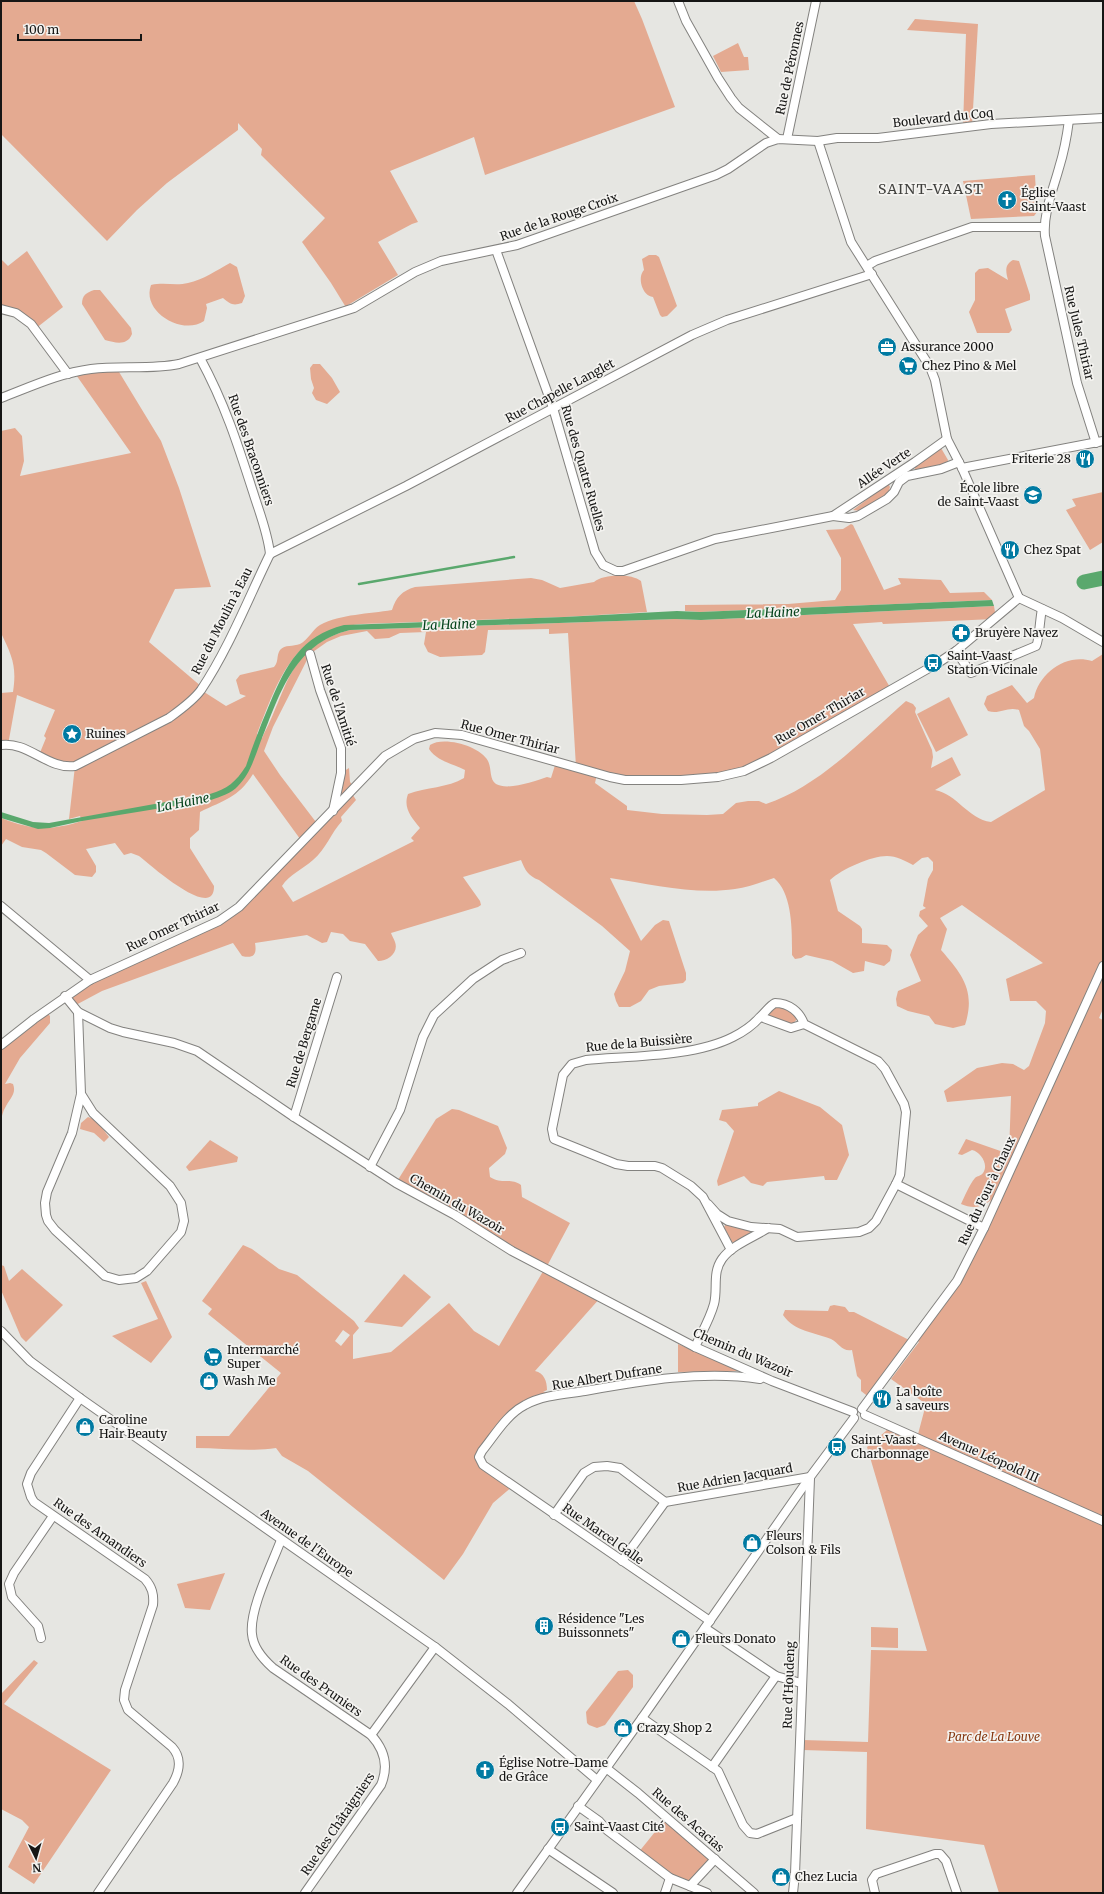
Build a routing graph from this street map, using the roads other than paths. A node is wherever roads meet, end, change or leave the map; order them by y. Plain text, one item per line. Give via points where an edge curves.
1 (678, 1) edge
2 (816, 1) edge
3 (1103, 118) edge
4 (1069, 120) junction
5 (778, 139) junction
6 (787, 139) junction
7 (818, 141) junction
8 (1044, 227) junction
9 (496, 250) junction
10 (867, 266) junction
11 (872, 274) junction
12 (1, 309) edge
13 (200, 358) junction
14 (68, 374) junction
15 (1, 398) edge
16 (553, 408) junction
17 (947, 439) junction
18 (1099, 442) edge
19 (961, 465) junction
20 (834, 516) junction
21 (731, 535) joint
22 (270, 554) junction
23 (1019, 598) junction
24 (1042, 609) junction
25 (1103, 642) edge
26 (956, 651) junction
27 (310, 654) dead end
28 (1, 745) edge
29 (332, 811) junction
30 (1, 906) edge
31 (521, 953) dead end
32 (1103, 966) edge
33 (337, 976) dead end
34 (90, 980) junction
35 (65, 996) junction
36 (78, 1012) junction
37 (761, 1017) junction
38 (804, 1024) junction
39 (1, 1045) edge
40 (81, 1094) junction
41 (294, 1117) junction
42 (370, 1167) junction
43 (896, 1184) junction
44 (708, 1204) junction
45 (769, 1228) junction
46 (984, 1228) junction
47 (731, 1250) junction
48 (1, 1334) edge
49 (695, 1347) junction
50 (772, 1381) junction
51 (80, 1398) junction
52 (863, 1412) junction
53 (854, 1415) junction
54 (483, 1465) joint
55 (810, 1477) junction
56 (665, 1502) junction
57 (554, 1515) junction
58 (53, 1516) junction
59 (1103, 1521) edge
60 (281, 1540) junction
61 (622, 1561) junction
62 (707, 1625) junction
63 (41, 1638) dead end
64 (435, 1647) junction
65 (776, 1676) junction
66 (801, 1683) junction
67 (642, 1718) junction
68 (371, 1735) junction
69 (712, 1767) junction
70 (606, 1768) junction
71 (597, 1780) junction
72 (578, 1806) junction
73 (797, 1818) junction
74 (548, 1849) junction
75 (714, 1858) junction
76 (670, 1878) junction
77 (690, 1886) junction
78 (519, 1892) edge
79 (98, 1893) edge
80 (305, 1893) edge
81 (612, 1893) edge
82 (665, 1893) edge
83 (707, 1893) edge
84 (754, 1893) edge
85 (793, 1893) edge
86 (875, 1893) edge
87 (957, 1893) edge

1 - 5 street via 686,21 731,98 739,108
2 - 6 street, Rue de Péronnes
3 - 4 street, Boulevard du Coq
4 - 7 street, Boulevard du Coq via 991,124 878,138 837,138
4 - 8 street, Rue Jules Thiriar
5 - 6 street, Rue de la Rouge Croix
5 - 9 street, Rue de la Rouge Croix via 766,143 722,172 517,245
6 - 7 street, Boulevard du Coq
7 - 10 street via 850,238
8 - 10 street via 972,227
8 - 18 street, Rue Jules Thiriar via 1078,383
9 - 13 street, Rue de la Rouge Croix via 433,263 354,308
9 - 16 street, Rue des Quatre Ruelles
10 - 11 street
11 - 16 street, Rue Chapelle Langlet via 727,320
11 - 17 street via 930,367
12 - 14 street via 16,313 31,324
13 - 14 street, Rue de la Rouge Croix via 166,367 92,369
13 - 22 street, Rue des Braconniers via 218,391 234,431
14 - 15 street, Rue de la Rouge Croix
16 - 21 street, Rue des Quatre Ruelles via 595,552 603,565 616,571 630,570
16 - 22 street, Rue Chapelle Langlet
17 - 19 street
17 - 20 street, Allée Verte
18 - 19 street, Allée Verte
19 - 20 street, Allée Verte via 907,476 899,482 891,496 865,513 849,518
19 - 23 street
20 - 21 street, Allée Verte
22 - 28 street, Rue du Moulin à Eau via 214,668 200,690 178,712 75,766 60,765 19,746
23 - 24 street
23 - 26 street, Rue Omer Thiriar
24 - 25 street
24 - 26 street via 1036,646 971,672
26 - 29 street, Rue Omer Thiriar via 771,758 732,774 681,780 610,778 462,735 435,733 414,739 392,751
27 - 29 street, Rue de l'Amitié via 341,748 341,773
29 - 34 street, Rue Omer Thiriar via 233,913
30 - 34 street
31 - 42 street via 502,960 473,979 434,1015 424,1036 400,1110
32 - 46 street, Rue du Four à Chaux
33 - 41 street, Rue de Bergame
34 - 35 street, Rue Omer Thiriar
35 - 36 street, Chemin du Wazoir
35 - 39 street, Rue Omer Thiriar
36 - 40 street
36 - 41 street, Chemin du Wazoir via 123,1032 174,1043 197,1051
37 - 38 street via 791,1028
37 - 38 street, Rue de la Buissière via 772,1004 780,1003 798,1012
37 - 44 street, Rue de la Buissière via 741,1033 693,1051 578,1061 572,1064 564,1075 552,1129 554,1139 622,1166 648,1165 662,1168 691,1186
38 - 43 street, Rue de la Buissière via 878,1061 885,1069 906,1112 900,1176
40 - 40 street via 72,1133 47,1192 46,1215 55,1230 105,1276 119,1280 136,1278 148,1271 181,1232 184,1221 181,1203 170,1186 93,1113
41 - 42 street, Chemin du Wazoir
42 - 49 street, Chemin du Wazoir via 512,1251
43 - 45 street, Rue de la Buissière via 876,1221 864,1230 797,1237 780,1229
43 - 46 street
44 - 45 street, Rue de la Buissière via 728,1221
44 - 47 street, Rue de la Buissière
45 - 47 street
46 - 52 street, Rue du Four à Chaux via 957,1281
47 - 49 street via 722,1259 717,1270 714,1303
48 - 51 street, Avenue de l'Europe via 30,1361
49 - 50 street, Chemin du Wazoir
50 - 53 street, Chemin du Wazoir
50 - 54 street, Rue Albert Dufrane via 734,1377 668,1379 598,1388 535,1401 517,1410 507,1420 482,1451 479,1457
51 - 58 street, Rue des Amandiers via 28,1478 31,1497
51 - 60 street, Avenue de l'Europe
52 - 53 street via 861,1420
52 - 59 street, Avenue Léopold III
53 - 55 street
54 - 57 street, Rue Marcel Galle
55 - 56 street, Rue Adrien Jacquard
55 - 62 street
55 - 66 street, Rue d'Houdeng
56 - 57 street via 620,1468 601,1466 584,1472
56 - 61 street
57 - 61 street, Rue Marcel Galle
58 - 63 street via 9,1584 12,1597 38,1626
58 - 79 street, Rue des Amandiers via 149,1584 153,1594 153,1605 124,1700 131,1713 172,1747 179,1758 176,1777
60 - 64 street, Avenue de l'Europe
60 - 68 street, Rue des Pruniers via 252,1620 252,1635 258,1649 273,1668
61 - 62 street, Rue Marcel Galle
62 - 65 street, Rue Marcel Galle
62 - 67 street
64 - 68 street
64 - 71 street, Avenue de l'Europe via 508,1704
65 - 66 street, Rue Marcel Galle
65 - 69 street
66 - 73 street, Rue d'Houdeng
67 - 69 street
67 - 70 street
68 - 80 street, Rue des Châtaigniers via 381,1750 385,1776
69 - 73 street via 718,1771 743,1825 750,1833 757,1834
70 - 71 street
70 - 75 street, Rue des Acacias
71 - 72 street
72 - 74 street
72 - 76 street
73 - 85 street, Rue d'Houdeng
74 - 78 street
74 - 81 street
75 - 77 street
75 - 84 street, Rue des Acacias
76 - 77 street
76 - 82 street
77 - 83 street
86 - 87 street via 872,1880 876,1874 935,1854 940,1854 946,1861

